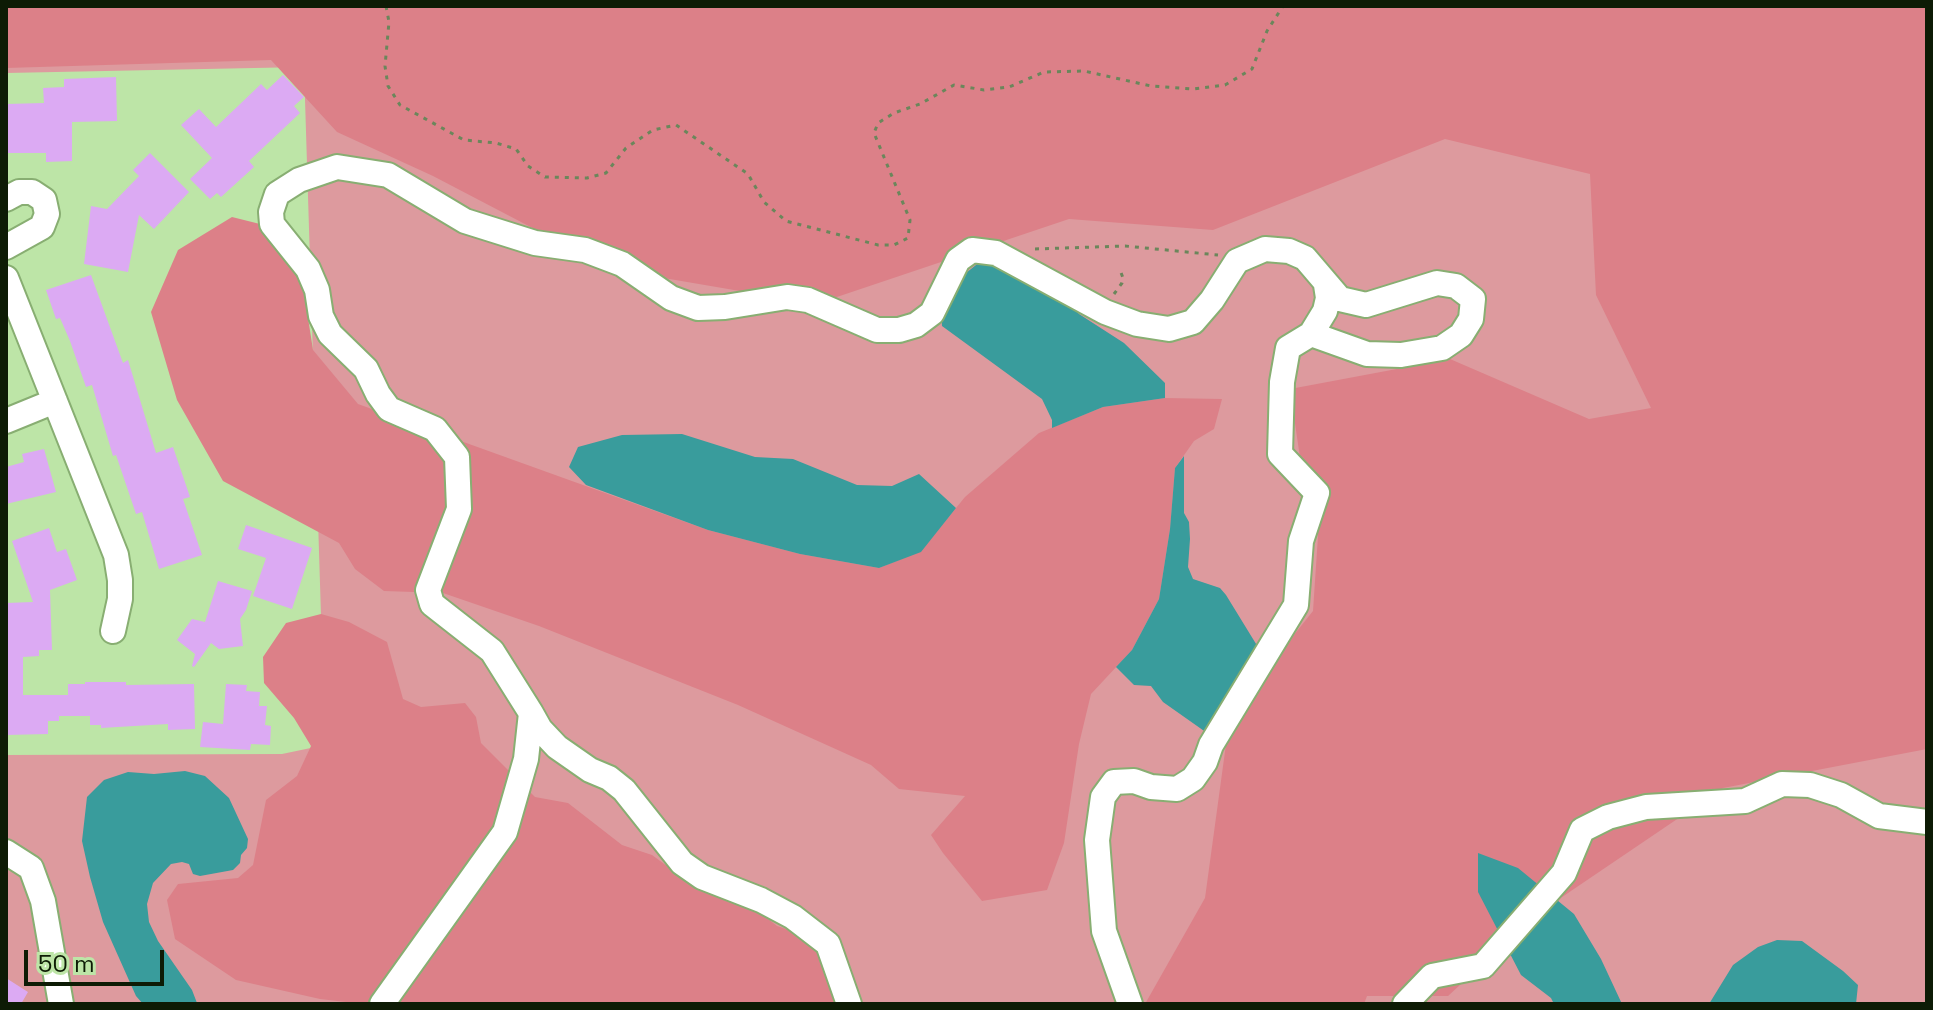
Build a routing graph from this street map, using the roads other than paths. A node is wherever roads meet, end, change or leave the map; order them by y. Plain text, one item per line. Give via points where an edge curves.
1 (6, 199) edge
2 (6, 247) edge
3 (6, 278) edge
4 (1326, 285) junction
5 (1311, 334) junction
6 (55, 401) junction
7 (6, 421) edge
8 (113, 631) dead end
9 (531, 713) junction
10 (1927, 822) edge
11 (6, 852) edge
12 (61, 1004) edge
13 (382, 1004) edge
14 (849, 1004) edge
15 (1130, 1004) edge
16 (1405, 1004) edge

1 - 2 street via 32,192 44,200 47,214 42,227
3 - 6 street
4 - 5 street via 1325,311
4 - 5 street via 1340,299 1366,305 1437,283 1456,286 1473,299 1471,319 1461,335 1442,348 1401,355 1367,354
4 - 9 street via 1305,258 1265,249 1237,261 1193,322 1169,329 1105,312 996,253 972,250 958,260 932,313 916,325 877,330 808,300 787,297 698,308 671,298 622,264 585,250 535,243 465,221 388,175 337,167 287,187 277,194 272,224 308,269 330,334 366,369 389,409 435,429 457,457 459,509 428,590 432,604 492,651
5 - 15 street via 1288,348 1282,382 1280,454 1317,493 1301,541 1296,605 1193,779 1177,789 1114,782 1103,797 1097,840 1104,931
6 - 7 street
6 - 8 street via 116,555 120,599
9 - 13 street via 526,759 505,832
9 - 14 street via 557,747 624,790 682,863 793,917 828,944
10 - 16 street via 1879,816 1841,795 1810,785 1782,784 1745,801 1646,807 1608,817 1582,830 1564,873 1483,966 1432,976
11 - 12 street via 31,868 43,901

